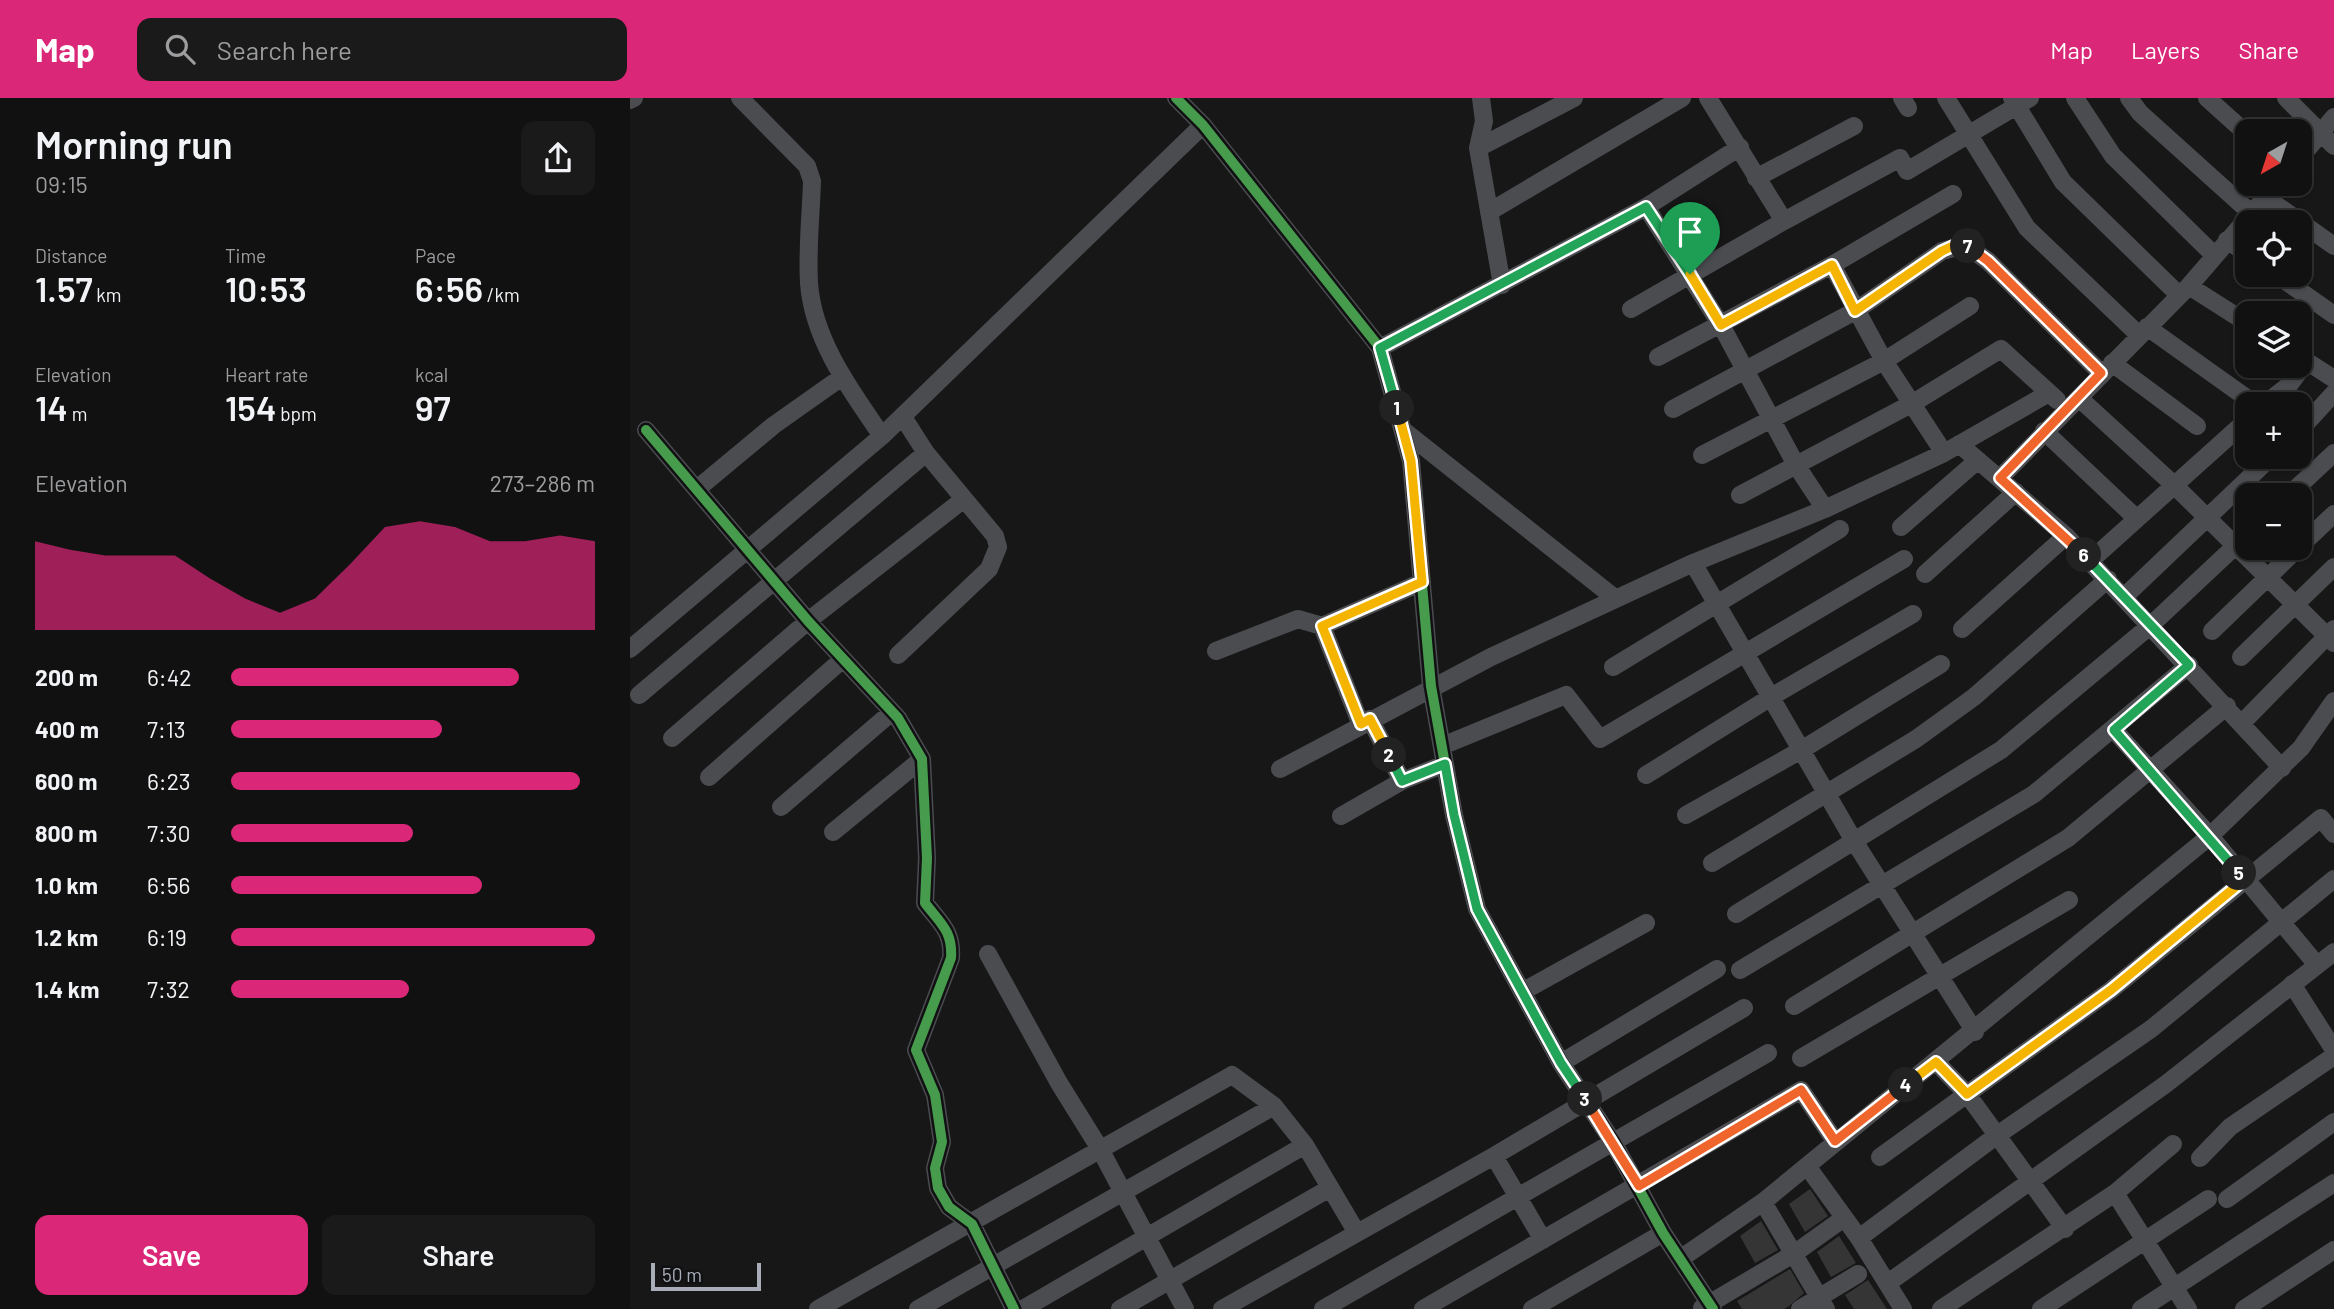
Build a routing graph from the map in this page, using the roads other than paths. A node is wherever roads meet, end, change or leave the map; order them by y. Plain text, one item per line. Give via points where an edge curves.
1 (740, 98) edge
2 (1176, 98) edge
3 (1481, 98) edge
4 (1574, 98) edge
5 (1682, 98) edge
6 (1708, 98) edge
7 (1946, 98) edge
8 (2075, 98) edge
9 (2129, 98) edge
10 (2207, 98) edge
11 (2286, 98) edge
12 (2020, 101) edge
13 (2334, 117) edge
14 (2235, 123) edge
15 (1203, 125) junction
16 (1854, 126) dead end
17 (1970, 135) junction
18 (2328, 139) edge
19 (1740, 147) junction
20 (1478, 148) junction
21 (2312, 150) edge
22 (1756, 178) junction
23 (1953, 194) dead end
24 (2266, 196) edge
25 (2278, 196) edge
26 (1646, 207) junction
27 (2248, 210) edge
28 (2254, 210) edge
29 (1489, 212) junction
30 (1784, 221) junction
31 (2235, 231) edge
32 (2227, 240) junction
33 (2235, 246) edge
34 (2334, 246) edge
35 (2214, 255) junction
36 (1832, 265) junction
37 (1690, 274) junction
38 (1502, 285) junction
39 (2294, 287) edge
40 (2184, 290) junction
41 (1970, 306) dead end
42 (1631, 309) dead end
43 (1855, 311) junction
44 (2334, 315) edge
45 (2235, 317) edge
46 (1721, 325) junction
47 (2143, 331) junction
48 (1380, 348) junction
49 (1658, 357) dead end
50 (1884, 361) junction
51 (2312, 365) edge
52 (2106, 368) junction
53 (1745, 371) junction
54 (842, 377) junction
55 (2292, 378) edge
56 (2334, 379) edge
57 (2237, 392) edge
58 (2280, 392) edge
59 (2049, 393) junction
60 (2334, 393) edge
61 (2073, 403) junction
62 (1913, 404) junction
63 (1674, 409) dead end
64 (902, 417) junction
65 (2312, 417) edge
66 (1771, 418) junction
67 (2197, 426) dead end
68 (646, 430) dead end
69 (1403, 430) junction
70 (2044, 431) junction
71 (2235, 432) edge
72 (882, 436) junction
73 (1951, 448) junction
74 (926, 453) junction
75 (2334, 453) edge
76 (1702, 455) dead end
77 (1978, 460) junction
78 (1796, 465) junction
79 (2258, 469) edge
80 (2000, 478) junction
81 (2302, 483) edge
82 (2174, 485) junction
83 (697, 489) junction
84 (2016, 492) junction
85 (1740, 495) dead end
86 (964, 499) junction
87 (1825, 509) junction
88 (2334, 514) edge
89 (2136, 518) junction
90 (2207, 518) junction
91 (1901, 527) dead end
92 (1840, 530) dead end
93 (2312, 535) edge
94 (2066, 536) junction
95 (2235, 536) edge
96 (2235, 546) edge
97 (748, 548) junction
98 (1903, 559) dead end
99 (2255, 560) edge
100 (2284, 560) edge
101 (2090, 561) junction
102 (1693, 562) junction
103 (2334, 567) edge
104 (1925, 574) dead end
105 (2266, 576) junction
106 (2108, 579) junction
107 (773, 580) junction
108 (1422, 582) junction
109 (2125, 596) junction
110 (1616, 599) junction
111 (2295, 605) junction
112 (1717, 606) junction
113 (1913, 614) dead end
114 (808, 621) junction
115 (2151, 625) junction
116 (1322, 626) junction
117 (1962, 629) dead end
118 (2212, 631) dead end
119 (2332, 636) edge
120 (630, 649) edge
121 (1216, 650) dead end
122 (898, 655) dead end
123 (1744, 655) junction
124 (2241, 657) dead end
125 (843, 659) junction
126 (1941, 664) dead end
127 (2189, 665) junction
128 (1613, 667) dead end
129 (1431, 687) junction
130 (639, 695) dead end
131 (1771, 697) junction
132 (2334, 701) edge
133 (2227, 706) junction
134 (892, 712) junction
135 (1366, 722) junction
136 (2242, 723) junction
137 (2114, 730) junction
138 (673, 738) dead end
139 (1803, 749) junction
140 (1443, 755) junction
141 (922, 759) junction
142 (2282, 768) junction
143 (1280, 769) dead end
144 (2149, 770) junction
145 (1646, 775) dead end
146 (709, 776) dead end
147 (1402, 781) junction
148 (1827, 793) junction
149 (781, 807) dead end
150 (1686, 815) dead end
151 (1341, 816) dead end
152 (833, 832) dead end
153 (2334, 834) edge
154 (2210, 836) junction
155 (1854, 841) junction
156 (1712, 863) dead end
157 (2334, 878) edge
158 (2245, 879) junction
159 (1883, 887) junction
160 (2069, 900) dead end
161 (1736, 914) dead end
162 (1646, 922) dead end
163 (2278, 923) junction
164 (1910, 934) junction
165 (988, 954) dead end
166 (2328, 960) edge
167 (1717, 969) dead end
168 (1740, 970) dead end
169 (1938, 977) junction
170 (2292, 985) junction
171 (1522, 992) junction
172 (1794, 1006) dead end
173 (1744, 1008) dead end
174 (1975, 1032) junction
175 (2334, 1050) edge
176 (1768, 1053) dead end
177 (2334, 1056) edge
178 (1801, 1058) dead end
179 (1936, 1062) junction
180 (1561, 1063) junction
181 (1967, 1094) junction
182 (1587, 1100) junction
183 (1274, 1106) junction
184 (2334, 1122) edge
185 (1996, 1136) junction
186 (1835, 1141) junction
187 (1613, 1142) junction
188 (2173, 1144) dead end
189 (1305, 1145) junction
190 (1100, 1149) junction
191 (1494, 1156) junction
192 (1880, 1157) dead end
193 (2200, 1158) dead end
194 (1807, 1166) junction
195 (2029, 1183) junction
196 (2334, 1183) edge
197 (1639, 1186) junction
198 (1331, 1188) junction
199 (1121, 1190) junction
200 (2115, 1192) junction
201 (1518, 1195) junction
202 (2208, 1199) dead end
203 (2227, 1199) dead end
204 (1763, 1202) junction
205 (1844, 1219) junction
206 (972, 1224) junction
207 (2065, 1229) junction
208 (1357, 1233) junction
209 (1663, 1233) junction
210 (1148, 1237) junction
211 (1859, 1238) junction
212 (1543, 1240) junction
213 (2148, 1240) junction
214 (2334, 1250) edge
215 (1795, 1254) junction
216 (1681, 1259) junction
217 (995, 1266) junction
218 (1858, 1274) dead end
219 (1170, 1283) junction
220 (1888, 1283) junction
221 (2175, 1287) junction
222 (1822, 1304) edge
223 (1708, 1307) edge
224 (818, 1309) edge
225 (918, 1309) edge
226 (1014, 1309) edge
227 (1024, 1309) edge
228 (1120, 1309) edge
229 (1185, 1309) edge
230 (1222, 1309) edge
231 (1323, 1309) edge
232 (1423, 1309) edge
233 (1532, 1309) edge
234 (1800, 1309) edge
235 (1903, 1309) edge
236 (1941, 1309) edge
237 (2041, 1309) edge
238 (2141, 1309) edge
239 (2188, 1309) edge
240 (2244, 1309) edge

1 - 54 street via 810,173 813,310
2 - 15 street
3 - 20 street via 1484,121
4 - 20 street
5 - 29 street
6 - 19 street
7 - 17 street
8 - 35 street via 2113,156
9 - 27 street
10 - 14 street
11 - 18 street
12 - 17 street
12 - 40 street via 2063,182
13 - 18 street
15 - 48 street
15 - 64 street
16 - 22 street
17 - 30 street via 1908,171 1900,158
17 - 47 street via 2027,228
18 - 21 street
19 - 22 street
19 - 26 street
20 - 29 street
22 - 30 street
23 - 36 street
24 - 28 street
25 - 34 street
26 - 37 street
26 - 38 street
29 - 38 street
30 - 37 street
31 - 32 street
32 - 33 street
32 - 35 street
35 - 40 street
36 - 43 street
36 - 46 street
37 - 42 street
37 - 46 street
38 - 48 street
39 - 44 street
40 - 45 street
40 - 47 street
41 - 50 street
43 - 50 street
43 - 52 street via 1942,251 1965,245
43 - 53 street
46 - 49 street
46 - 53 street
47 - 52 street
47 - 57 street
48 - 69 street
50 - 62 street
50 - 66 street
51 - 56 street
52 - 61 street
52 - 67 street
53 - 63 street
53 - 66 street
54 - 72 street
54 - 83 street via 774,425
55 - 58 street
59 - 61 street
59 - 62 street via 2001,349
59 - 73 street
60 - 65 street
61 - 70 street
61 - 82 street
62 - 73 street
62 - 78 street
64 - 72 street
64 - 74 street
66 - 76 street
66 - 78 street
68 - 83 street
69 - 108 street via 1411,461
69 - 110 street
70 - 80 street
70 - 89 street
71 - 82 street
72 - 97 street
73 - 77 street
73 - 87 street
74 - 86 street
74 - 107 street
75 - 81 street
77 - 80 street
77 - 91 street
78 - 85 street
78 - 87 street
79 - 90 street
80 - 84 street
82 - 89 street
82 - 90 street
83 - 97 street
84 - 94 street
84 - 104 street
86 - 114 street
86 - 122 street via 995,536 996,557 989,569
87 - 102 street
88 - 93 street
89 - 101 street
90 - 95 street
90 - 109 street
92 - 112 street
94 - 101 street
94 - 117 street
96 - 115 street
97 - 107 street
97 - 120 street
98 - 123 street
99 - 105 street
100 - 105 street
101 - 106 street
102 - 110 street
102 - 112 street
103 - 111 street
105 - 111 street
105 - 118 street
106 - 109 street
106 - 148 street via 1973,697
107 - 114 street
107 - 130 street
108 - 116 street
108 - 129 street
109 - 115 street
110 - 129 street
111 - 119 street
111 - 124 street
112 - 123 street
112 - 128 street
113 - 131 street
114 - 125 street
114 - 138 street
115 - 127 street
115 - 155 street via 2001,750
116 - 121 street via 1298,619
116 - 135 street
119 - 136 street
123 - 131 street
123 - 140 street via 1600,739 1566,695
125 - 134 street
125 - 146 street
126 - 139 street
127 - 133 street
127 - 137 street
129 - 135 street
129 - 140 street
131 - 139 street
131 - 145 street
132 - 142 street
133 - 136 street
133 - 144 street
134 - 141 street
134 - 149 street
135 - 143 street
135 - 147 street
136 - 142 street
137 - 144 street
137 - 159 street via 2034,793
139 - 148 street
139 - 150 street
140 - 147 street
140 - 171 street via 1477,909
141 - 152 street
141 - 206 street via 925,903 948,930 952,943 951,958 916,1050 935,1095 942,1142 936,1168 938,1188 949,1207
142 - 154 street
144 - 154 street
144 - 164 street via 2068,838
147 - 151 street
148 - 155 street
148 - 156 street
153 - 158 street via 2321,817
154 - 158 street
154 - 174 street
155 - 159 street
155 - 161 street
157 - 163 street
158 - 163 street
158 - 181 street via 2111,990
159 - 164 street
159 - 168 street
160 - 169 street
162 - 171 street
163 - 166 street
163 - 185 street via 2151,1029
164 - 169 street
164 - 172 street
165 - 190 street
166 - 170 street
167 - 180 street
169 - 174 street
169 - 178 street
170 - 175 street
170 - 195 street
171 - 180 street
173 - 182 street
174 - 179 street
176 - 187 street
177 - 193 street via 2230,1127
179 - 181 street
179 - 186 street
180 - 182 street
181 - 185 street
181 - 192 street
182 - 187 street
182 - 191 street
183 - 189 street
183 - 190 street via 1232,1075
183 - 199 street
184 - 203 street
185 - 195 street
185 - 211 street
186 - 194 street
186 - 197 street via 1801,1090
187 - 197 street
187 - 201 street
188 - 200 street
189 - 198 street
189 - 210 street
190 - 199 street
190 - 206 street
191 - 201 street
191 - 208 street
194 - 204 street
194 - 205 street
195 - 207 street
195 - 220 street
196 - 221 street
197 - 209 street
197 - 212 street
198 - 208 street
198 - 219 street
199 - 210 street
199 - 217 street
200 - 207 street
200 - 213 street
201 - 212 street
201 - 231 street
202 - 213 street
204 - 215 street
204 - 216 street
205 - 211 street
205 - 215 street
206 - 217 street
206 - 224 street
207 - 236 street
208 - 230 street
209 - 216 street
209 - 233 street
210 - 219 street
210 - 227 street
211 - 220 street
212 - 232 street
213 - 221 street
213 - 237 street
214 - 240 street
215 - 222 street
215 - 223 street
216 - 223 street
217 - 225 street
217 - 226 street
218 - 222 street
219 - 228 street
219 - 229 street
220 - 235 street
221 - 238 street
221 - 239 street
222 - 234 street

